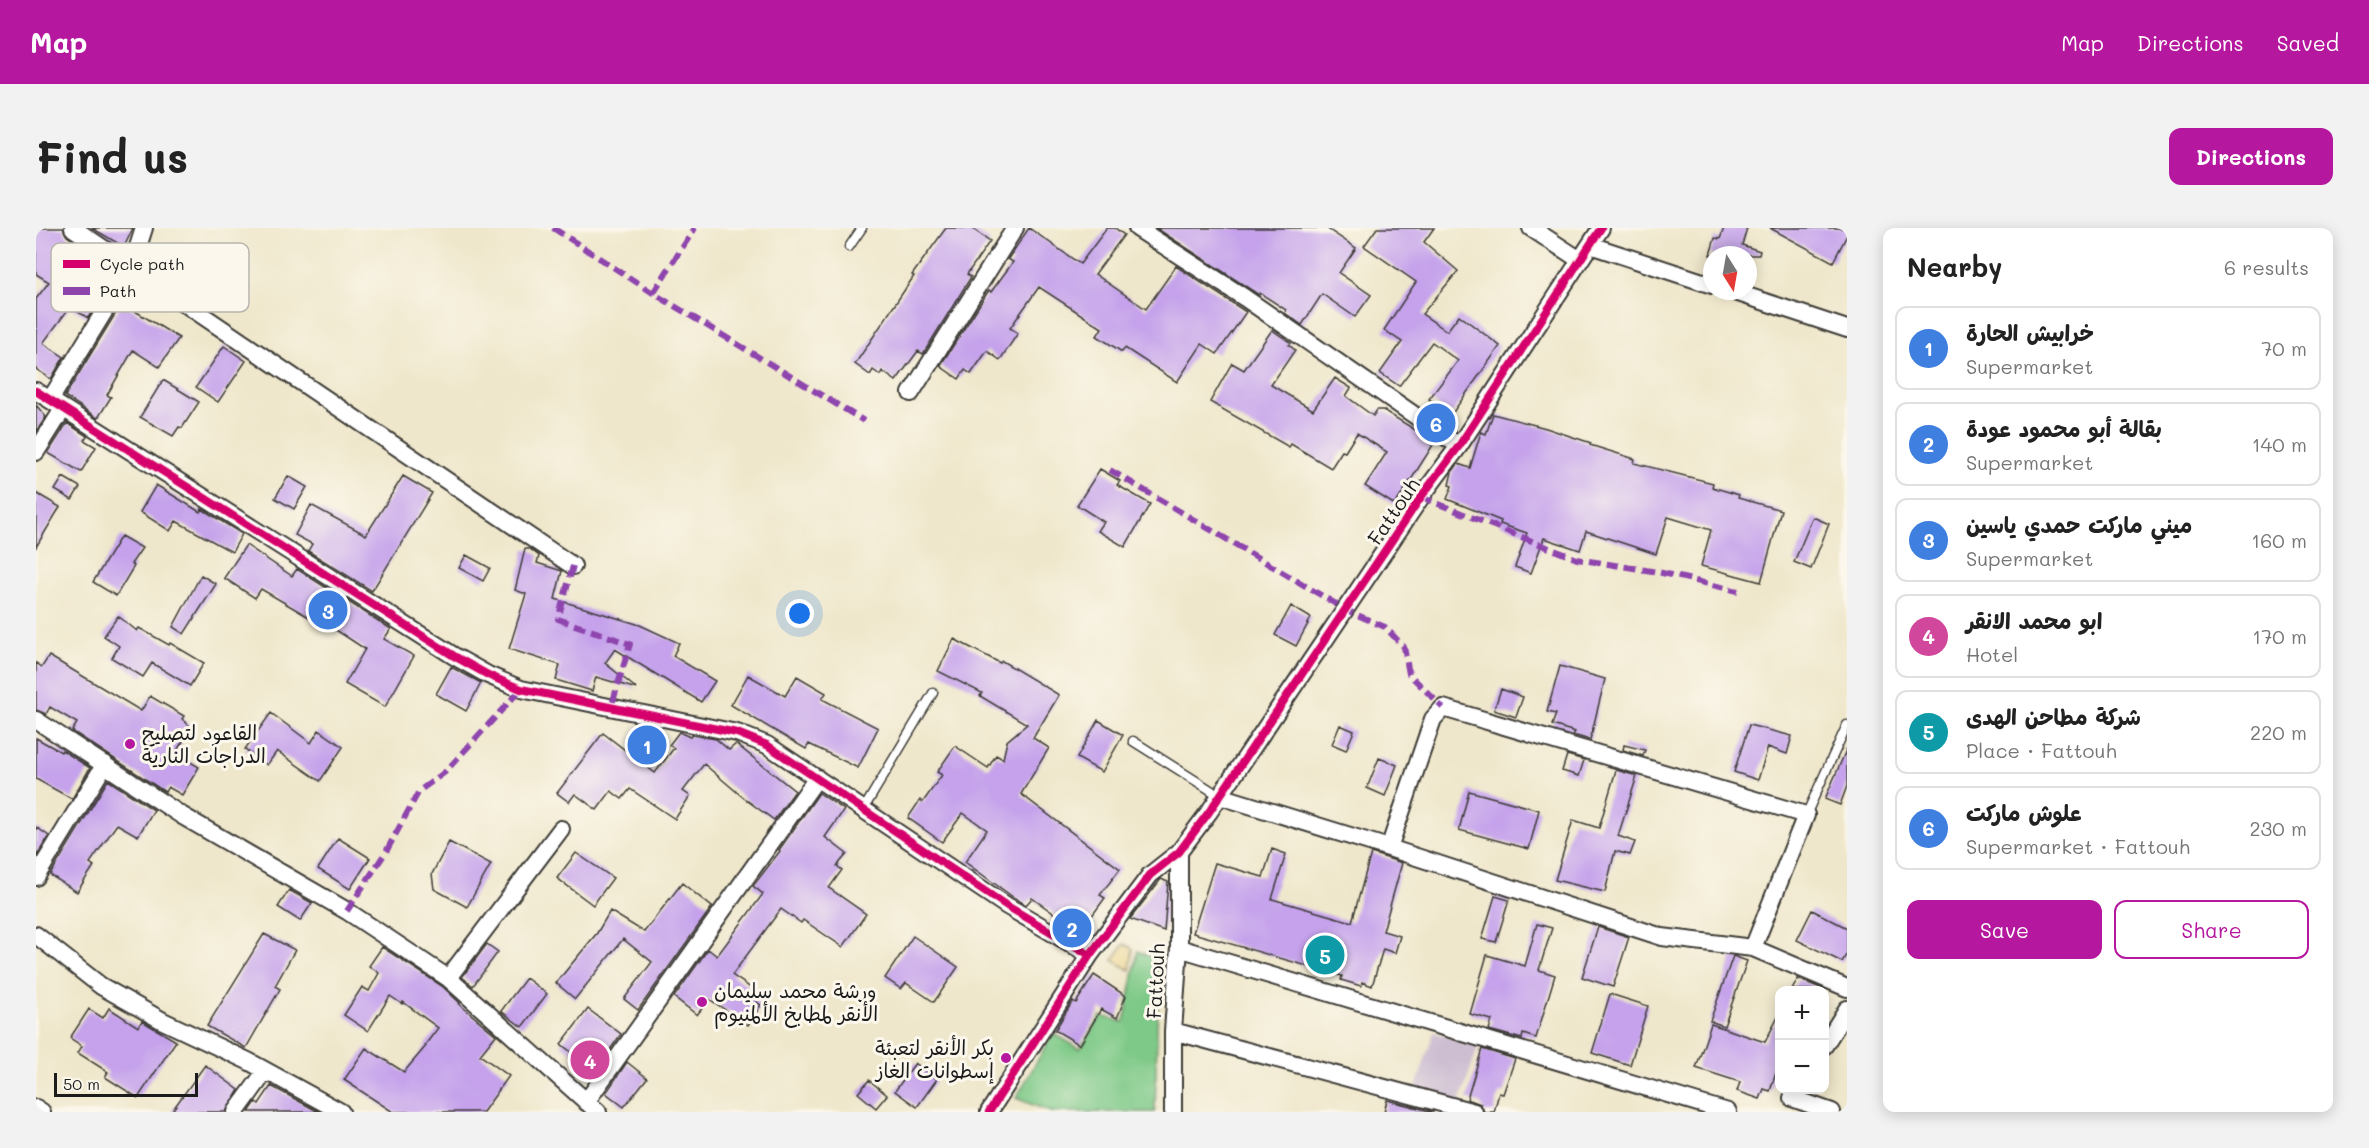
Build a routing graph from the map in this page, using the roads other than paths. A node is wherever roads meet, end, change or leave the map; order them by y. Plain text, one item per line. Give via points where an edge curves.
1 (73, 228) edge
2 (144, 228) edge
3 (862, 228) edge
4 (1015, 228) edge
5 (1137, 228) edge
6 (1531, 228) edge
7 (1601, 228) edge
8 (96, 243) edge
9 (139, 243) edge
10 (1590, 245) junction
11 (849, 248) dead end
12 (1580, 260) junction
13 (1703, 282) edge
14 (1757, 299) edge
15 (104, 312) edge
16 (200, 312) edge
17 (1847, 328) edge
18 (911, 393) dead end
19 (49, 400) edge
20 (1459, 446) junction
21 (36, 452) edge
22 (573, 566) dead end
23 (933, 693) dead end
24 (36, 720) edge
25 (1847, 725) edge
26 (1133, 741) dead end
27 (105, 764) junction
28 (817, 778) junction
29 (1220, 796) junction
30 (863, 810) junction
31 (1806, 815) junction
32 (561, 829) dead end
33 (1389, 848) junction
34 (1179, 852) junction
35 (36, 877) edge
36 (38, 940) edge
37 (1179, 948) junction
38 (1754, 948) junction
39 (1090, 955) junction
40 (448, 978) junction
41 (1847, 988) edge
42 (1847, 1009) edge
43 (1173, 1031) junction
44 (1828, 1040) edge
45 (265, 1072) junction
46 (1791, 1100) edge
47 (592, 1107) edge
48 (36, 1108) edge
49 (42, 1112) edge
50 (236, 1112) edge
51 (341, 1112) edge
52 (989, 1112) edge
53 (1173, 1112) edge
54 (1474, 1112) edge
55 (1728, 1112) edge
56 (1832, 1112) edge

1 - 8 street
2 - 9 street
3 - 11 lane
4 - 18 street
5 - 20 street
6 - 12 street
7 - 10 street, Fattouh
10 - 12 street, Fattouh
10 - 13 street
12 - 20 street, Fattouh
14 - 17 street
15 - 19 street
16 - 22 street
19 - 21 street
19 - 28 street via 488,675 521,689 737,733 767,746
20 - 29 street, Fattouh
23 - 30 lane
24 - 27 street
25 - 31 lane
26 - 29 lane
27 - 35 street
27 - 40 street via 181,815 347,911
28 - 30 street
28 - 47 street
29 - 33 street
29 - 34 street, Fattouh
30 - 39 street via 1007,906
31 - 33 street via 1443,708 1433,719
31 - 38 street
32 - 40 street
33 - 38 street via 1662,938
34 - 37 street, Fattouh
34 - 39 street, Fattouh via 1150,875
36 - 45 street via 101,986
37 - 43 street, Fattouh
37 - 55 street
38 - 41 street
39 - 52 street, Fattouh
40 - 47 street
42 - 44 street
43 - 53 street, Fattouh
43 - 54 street
45 - 50 street
45 - 51 street
46 - 56 street
48 - 49 street

